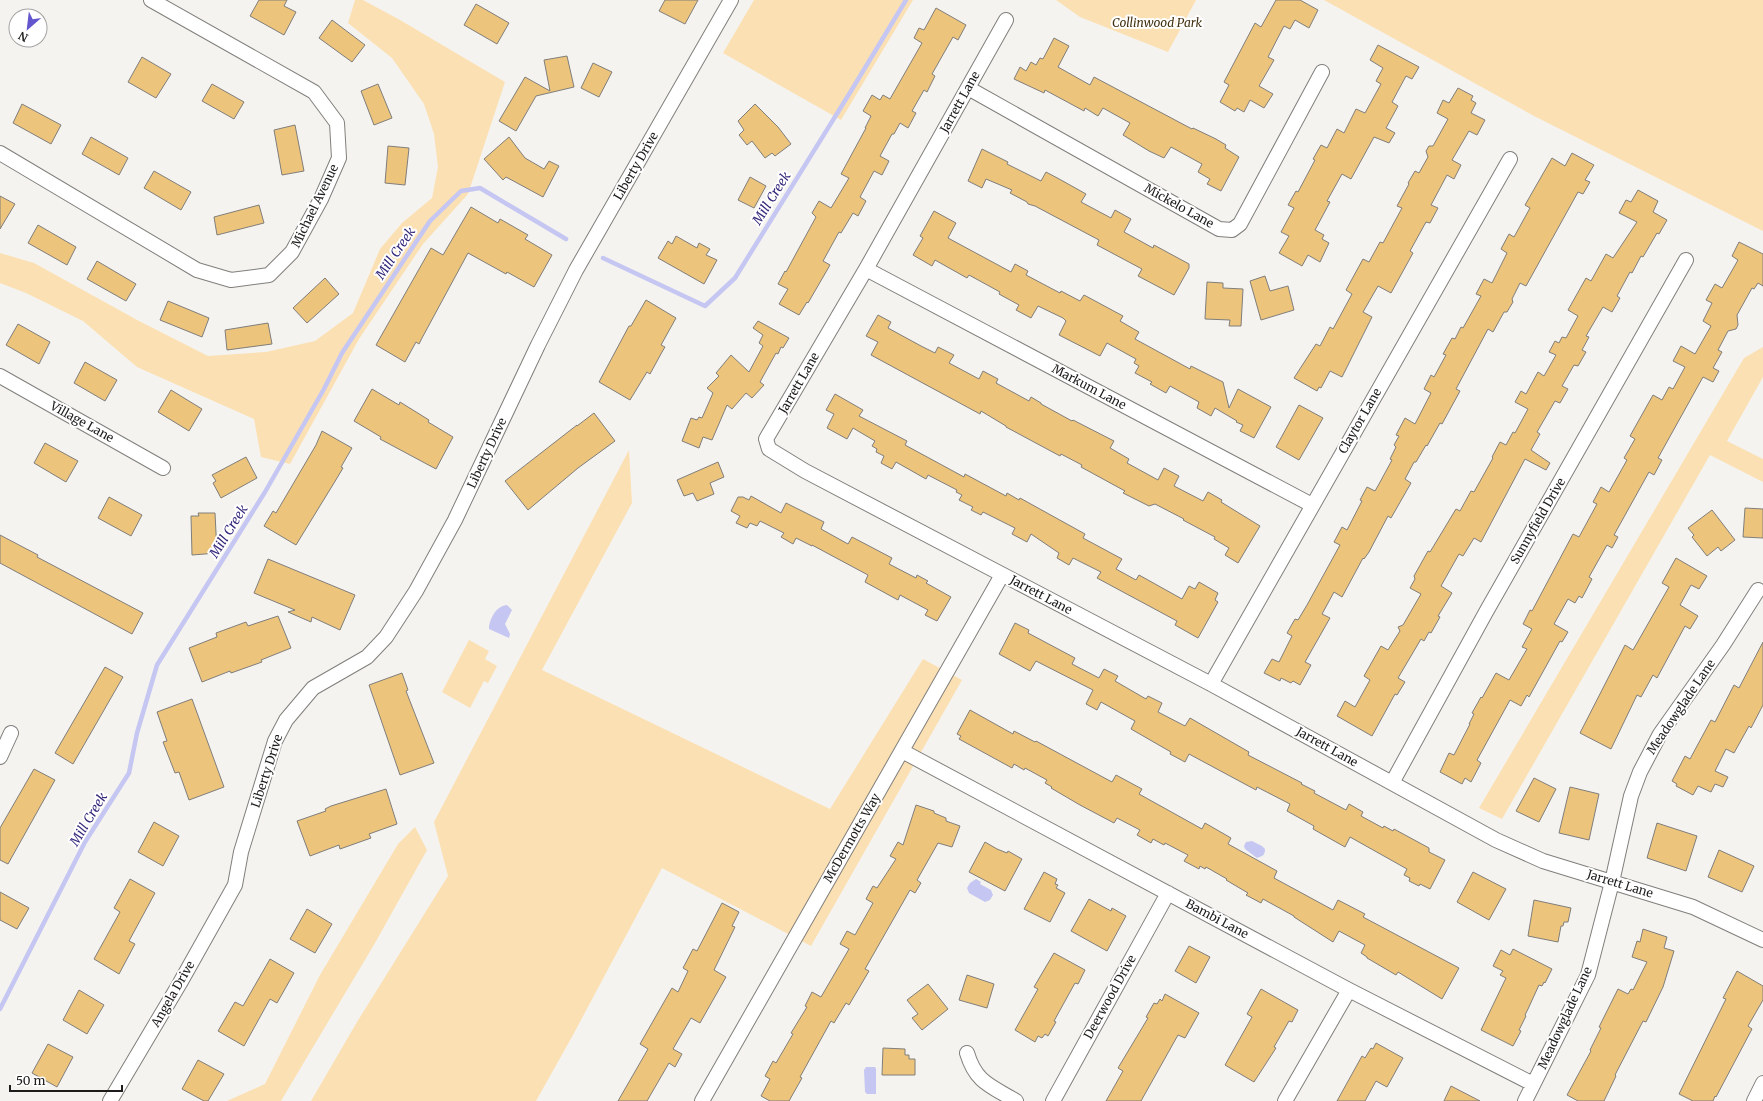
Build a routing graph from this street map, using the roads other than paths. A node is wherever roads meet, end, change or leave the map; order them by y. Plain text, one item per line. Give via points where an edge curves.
1 (151, 0) edge
2 (731, 0) edge
3 (1006, 20) dead end
4 (1322, 72) dead end
5 (968, 88) junction
6 (0, 153) edge
7 (1510, 159) dead end
8 (1686, 260) dead end
9 (866, 269) junction
10 (0, 376) edge
11 (163, 468) dead end
12 (1312, 505) junction
13 (1002, 575) junction
14 (1758, 590) dead end
15 (1211, 684) junction
16 (11, 733) dead end
17 (902, 751) junction
18 (0, 757) edge
19 (1392, 783) junction
20 (1612, 882) junction
21 (235, 885) joint
22 (1168, 893) junction
23 (1763, 940) edge
24 (1349, 990) junction
25 (967, 1053) dead end
26 (1763, 1083) edge
27 (1534, 1084) junction
28 (110, 1101) edge
29 (702, 1101) edge
30 (1016, 1101) edge
31 (1053, 1101) edge
32 (1285, 1101) edge
33 (1525, 1101) edge
34 (1754, 1101) edge

1 - 6 street, Michael Avenue via 314,92 338,123 339,158 321,199 292,252 269,275 231,280 197,270
2 - 21 street, Liberty Drive via 576,270 455,520 416,591 386,637 367,657 313,688 286,720 275,741 241,852
3 - 5 street, Jarrett Lane
4 - 5 street, Mickelo Lane via 1240,224 1232,230 1220,228
5 - 9 street, Jarrett Lane
7 - 12 street, Claytor Lane
8 - 19 street, Sunnyfield Drive
9 - 12 street, Markum Lane
9 - 13 street, Jarrett Lane via 766,439 769,449 805,471
10 - 11 street, Village Lane
12 - 15 street, Claytor Lane
13 - 15 street, Jarrett Lane
13 - 17 street, McDermotts Way
14 - 20 street, Meadowglade Lane via 1660,734 1640,772 1631,796
15 - 19 street, Jarrett Lane
16 - 18 street
17 - 22 street, Bambi Lane
17 - 29 street, McDermotts Way
19 - 20 street, Jarrett Lane via 1496,840 1543,861
20 - 23 street, Jarrett Lane via 1693,907
20 - 27 street, Meadowglade Lane via 1588,976
21 - 28 street, Angela Drive
22 - 24 street, Bambi Lane
22 - 31 street, Deerwood Drive
24 - 27 street, Bambi Lane
24 - 32 street
25 - 30 street via 971,1067 982,1081
26 - 34 street
27 - 33 street, Meadowglade Lane

